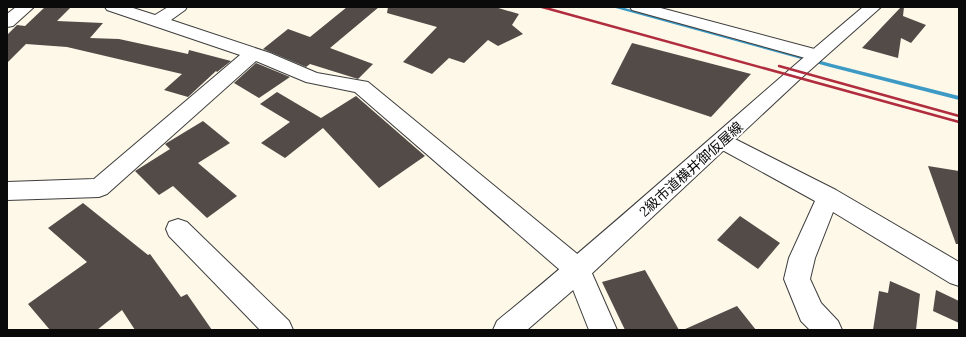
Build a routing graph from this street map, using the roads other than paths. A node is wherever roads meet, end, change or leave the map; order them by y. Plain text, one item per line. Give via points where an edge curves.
1 (26, 7) edge
2 (113, 7) edge
3 (179, 7) edge
4 (638, 7) edge
5 (873, 7) edge
6 (7, 22) edge
7 (157, 22) junction
8 (253, 54) junction
9 (816, 55) junction
10 (722, 141) junction
11 (7, 191) edge
12 (828, 197) junction
13 (178, 229) dead end
14 (578, 270) junction
15 (959, 275) edge
16 (279, 330) edge
17 (507, 330) edge
18 (603, 330) edge
19 (828, 330) edge

1 - 6 street
2 - 7 street
3 - 7 street
4 - 9 street
5 - 9 street, 2級市道横井御仮屋線
7 - 8 street
8 - 11 street via 98,188
8 - 14 street via 313,78 361,86
9 - 10 street, 2級市道横井御仮屋線
10 - 12 street
10 - 14 street, 2級市道横井御仮屋線
12 - 15 street
12 - 19 street via 802,258 797,279 811,312
13 - 16 street
14 - 17 street, 2級市道横井御仮屋線
14 - 18 street

